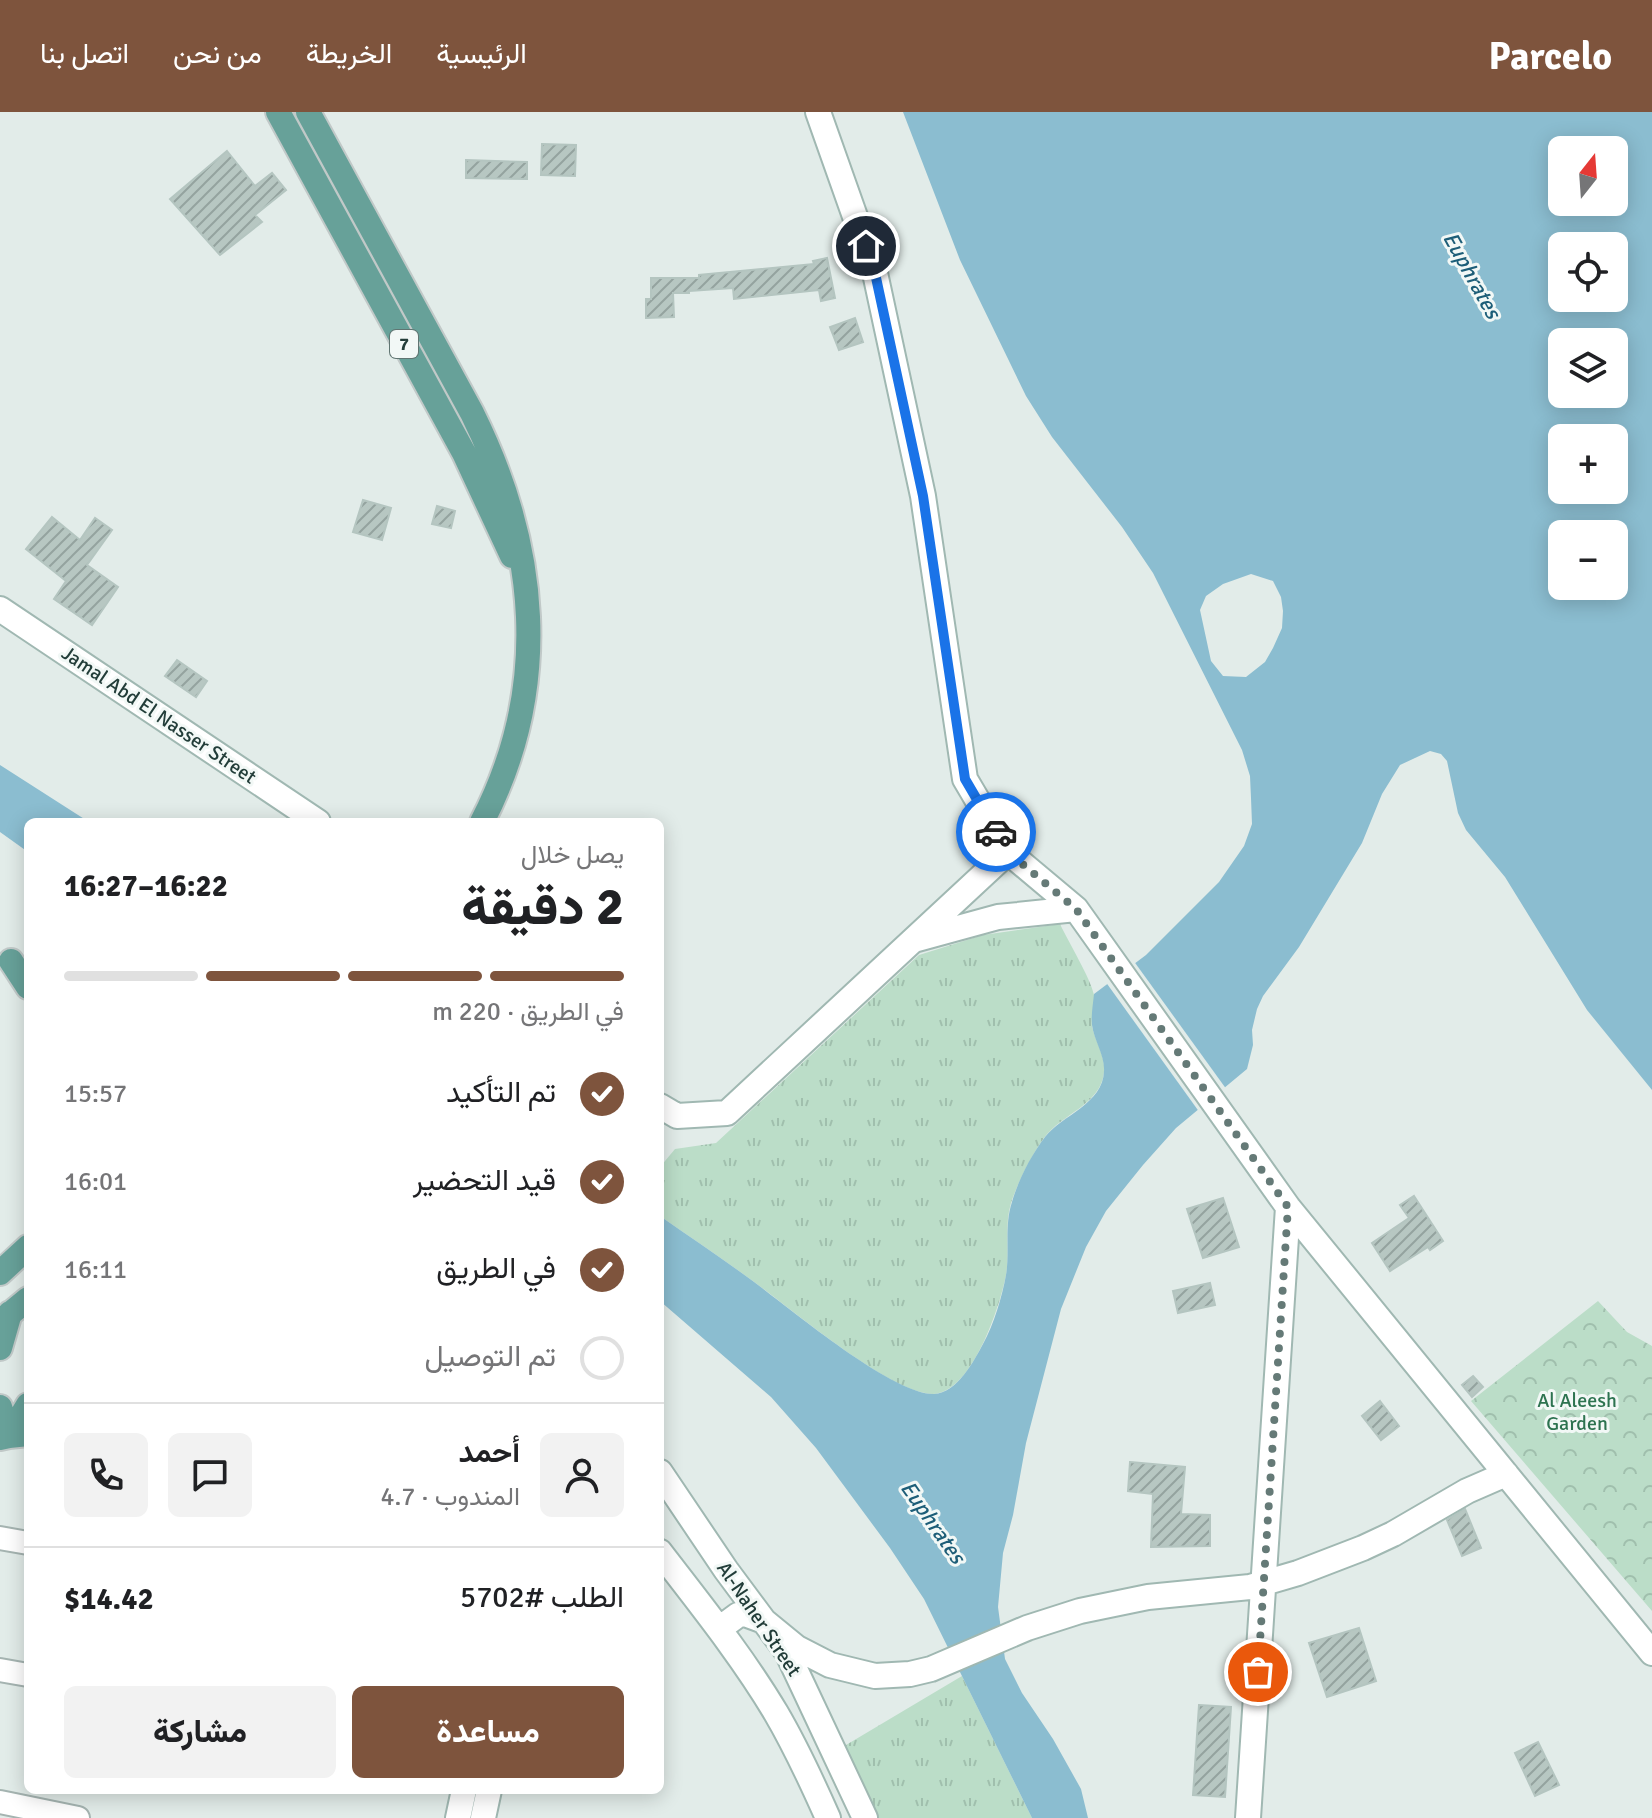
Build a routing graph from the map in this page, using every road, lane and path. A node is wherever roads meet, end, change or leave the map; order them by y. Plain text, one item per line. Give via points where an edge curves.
1 (278, 112) edge
2 (308, 112) edge
3 (818, 112) edge
4 (524, 579) junction
5 (0, 609) edge
6 (312, 818) edge
7 (484, 818) edge
8 (1008, 852) junction
9 (1076, 909) junction
10 (910, 941) junction
11 (13, 962) edge
12 (24, 980) edge
13 (664, 1108) edge
14 (1288, 1207) junction
15 (24, 1251) edge
16 (0, 1273) edge
17 (13, 1312) edge
18 (0, 1348) edge
19 (0, 1407) edge
20 (24, 1413) edge
21 (12, 1436) edge
22 (1506, 1474) junction
23 (664, 1478) edge
24 (0, 1538) edge
25 (24, 1542) edge
26 (664, 1557) edge
27 (1264, 1584) junction
28 (764, 1621) junction
29 (719, 1629) junction
30 (1652, 1653) edge
31 (0, 1670) edge
32 (24, 1674) edge
33 (463, 1794) edge
34 (488, 1794) edge
35 (32, 1799) edge
36 (0, 1802) edge
37 (78, 1818) edge
38 (458, 1818) edge
39 (483, 1818) edge
40 (828, 1818) edge
41 (865, 1818) edge
42 (1248, 1818) edge

1 - 4 main road, 7 via 464,453
2 - 4 main road, 7 via 488,444 514,520
3 - 8 street via 875,273 923,496 965,779
4 - 7 main road, 7 via 530,653 526,692 506,771
5 - 6 street, Jamal Abd El Nasser Street
8 - 9 street
8 - 10 street
9 - 10 street via 998,917
9 - 14 street
10 - 13 street via 727,1113 677,1116
11 - 12 main road
14 - 22 street
14 - 27 street
15 - 16 main road
17 - 18 main road
19 - 21 main road
20 - 21 main road
22 - 27 street via 1363,1548
22 - 30 street
23 - 28 street, Al-Naher Street
24 - 25 street
26 - 29 street, Al-Naher Street
27 - 28 street via 1080,1611 931,1669 889,1676 861,1675 811,1656
27 - 42 street
28 - 29 street via 738,1615
28 - 41 street, Al-Naher Street via 807,1690
29 - 40 street, Al-Naher Street via 775,1712
31 - 32 street
33 - 38 street
34 - 39 street
35 - 36 street
35 - 37 street

